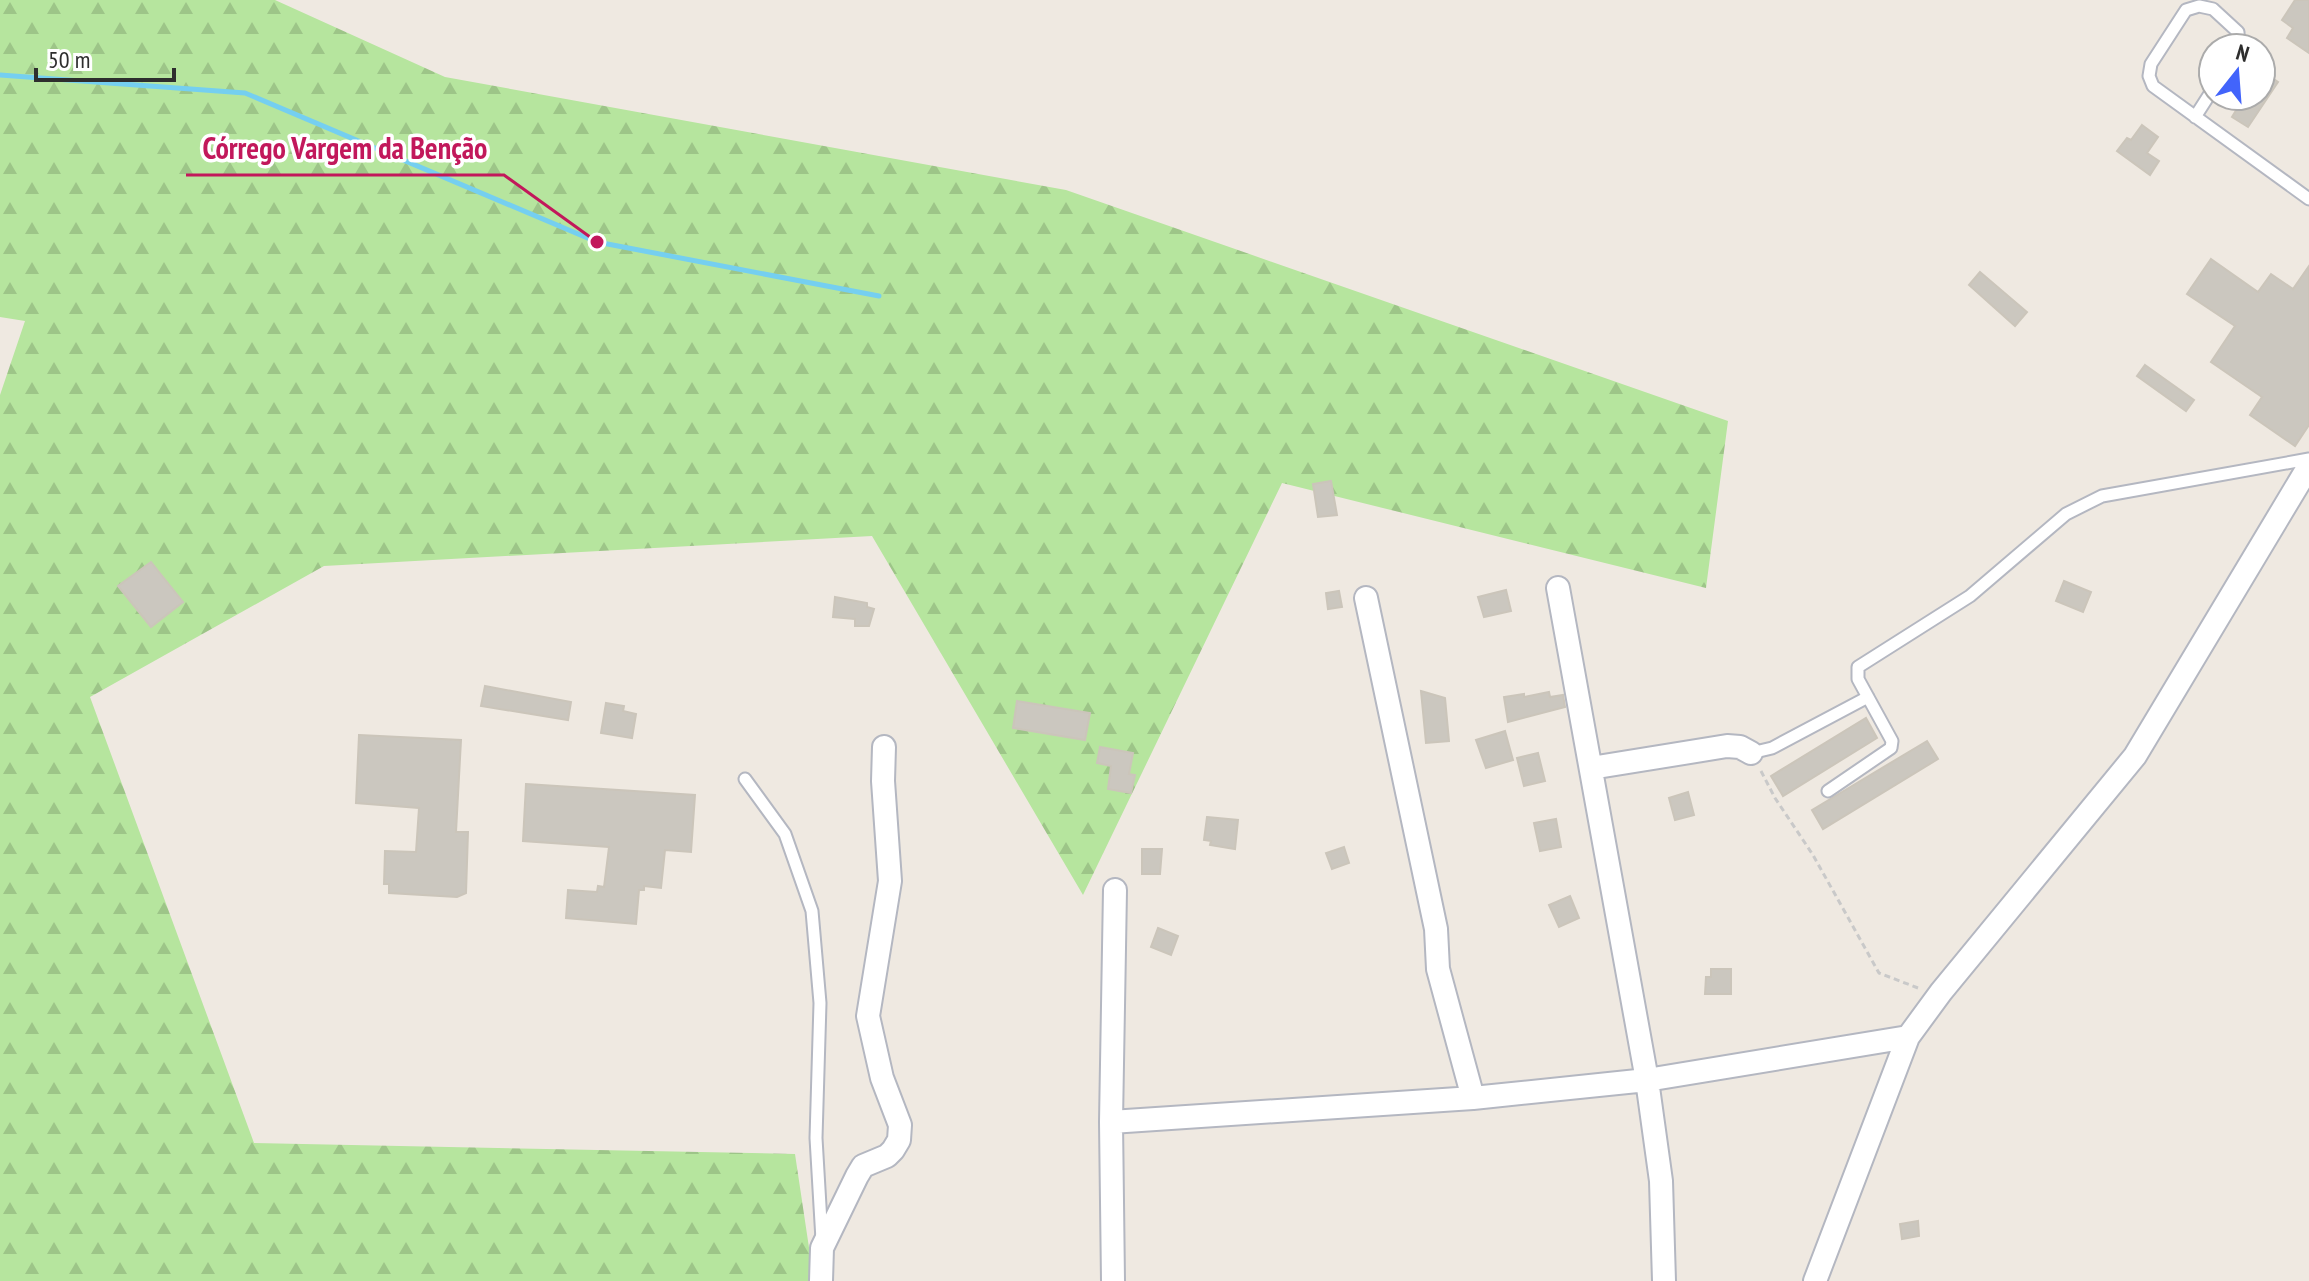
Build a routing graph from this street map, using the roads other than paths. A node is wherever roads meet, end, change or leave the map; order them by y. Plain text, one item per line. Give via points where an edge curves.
1 (2238, 32) edge
2 (2198, 112) edge
3 (2195, 117) junction
4 (2309, 199) edge
5 (2309, 459) edge
6 (2309, 466) edge
7 (1558, 588) dead end
8 (1366, 598) dead end
9 (1868, 697) junction
10 (884, 747) dead end
11 (1751, 753) joint
12 (1591, 768) junction
13 (745, 779) dead end
14 (1828, 791) dead end
15 (1115, 890) dead end
16 (1908, 1037) junction
17 (1647, 1080) junction
18 (1473, 1098) junction
19 (1111, 1122) junction
20 (822, 1248) junction
21 (821, 1281) edge
22 (1113, 1281) edge
23 (1664, 1281) edge
24 (1815, 1281) edge

1 - 3 lane via 2213,9 2186,10 2151,64 2153,86
2 - 3 lane
3 - 4 lane
5 - 9 lane via 2102,496 2066,514 1970,596 1858,667
6 - 16 street via 2135,756
7 - 12 street
8 - 18 street via 1436,929 1438,969
9 - 11 lane via 1772,748
9 - 14 lane via 1891,748
10 - 20 street via 890,881 868,1016 882,1078 900,1125 899,1140 887,1156 863,1166
11 - 12 street via 1727,746
12 - 17 street
13 - 20 lane via 785,834 812,911 820,1003 816,1138
15 - 19 street
16 - 17 street
16 - 24 street
17 - 18 street
17 - 23 street via 1661,1181
18 - 19 street
19 - 22 street
20 - 21 street

